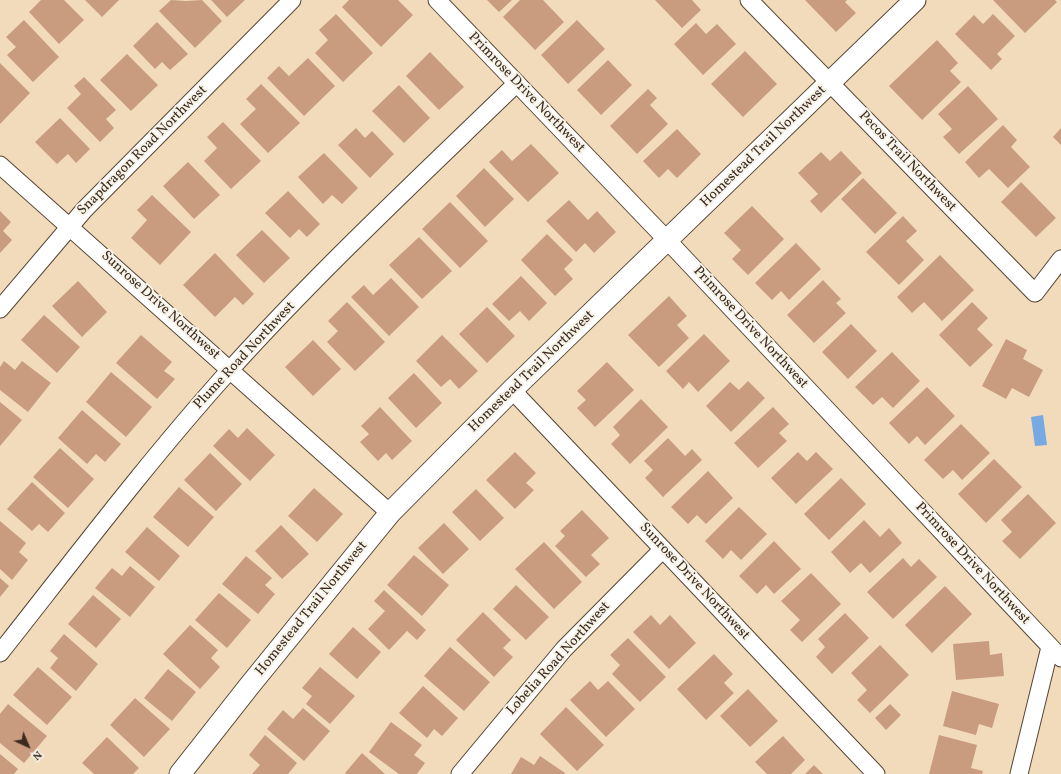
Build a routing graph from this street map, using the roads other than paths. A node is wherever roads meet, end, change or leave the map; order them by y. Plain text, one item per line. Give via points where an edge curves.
1 (292, 0) edge
2 (436, 0) edge
3 (749, 0) edge
4 (915, 0) edge
5 (517, 83) junction
6 (830, 83) junction
7 (0, 164) edge
8 (69, 226) junction
9 (667, 240) junction
10 (1061, 259) edge
11 (0, 309) edge
12 (230, 369) junction
13 (512, 390) junction
14 (390, 513) junction
15 (663, 549) junction
16 (1056, 652) edge
17 (0, 653) edge
18 (180, 774) edge
19 (460, 774) edge
20 (876, 774) edge
21 (1019, 774) edge

1 - 8 street, Snapdragon Road Northwest
2 - 5 street, Primrose Drive Northwest
3 - 6 street, Pecos Trail Northwest
4 - 6 street, Homestead Trail Northwest
5 - 9 street, Primrose Drive Northwest
5 - 12 street, Plume Road Northwest via 326,268
6 - 9 street, Homestead Trail Northwest
6 - 10 street, Pecos Trail Northwest via 1035,293
7 - 8 street, Sunrose Drive Northwest
8 - 11 street, Snapdragon Road Northwest
8 - 12 street, Sunrose Drive Northwest
9 - 13 street, Homestead Trail Northwest
9 - 16 street, Primrose Drive Northwest
12 - 14 street, Sunrose Drive Northwest
12 - 17 street, Plume Road Northwest via 162,447
13 - 14 street, Homestead Trail Northwest
13 - 15 street, Sunrose Drive Northwest
14 - 18 street, Homestead Trail Northwest
15 - 19 street, Lobelia Road Northwest via 564,649
15 - 20 street, Sunrose Drive Northwest
16 - 21 street

